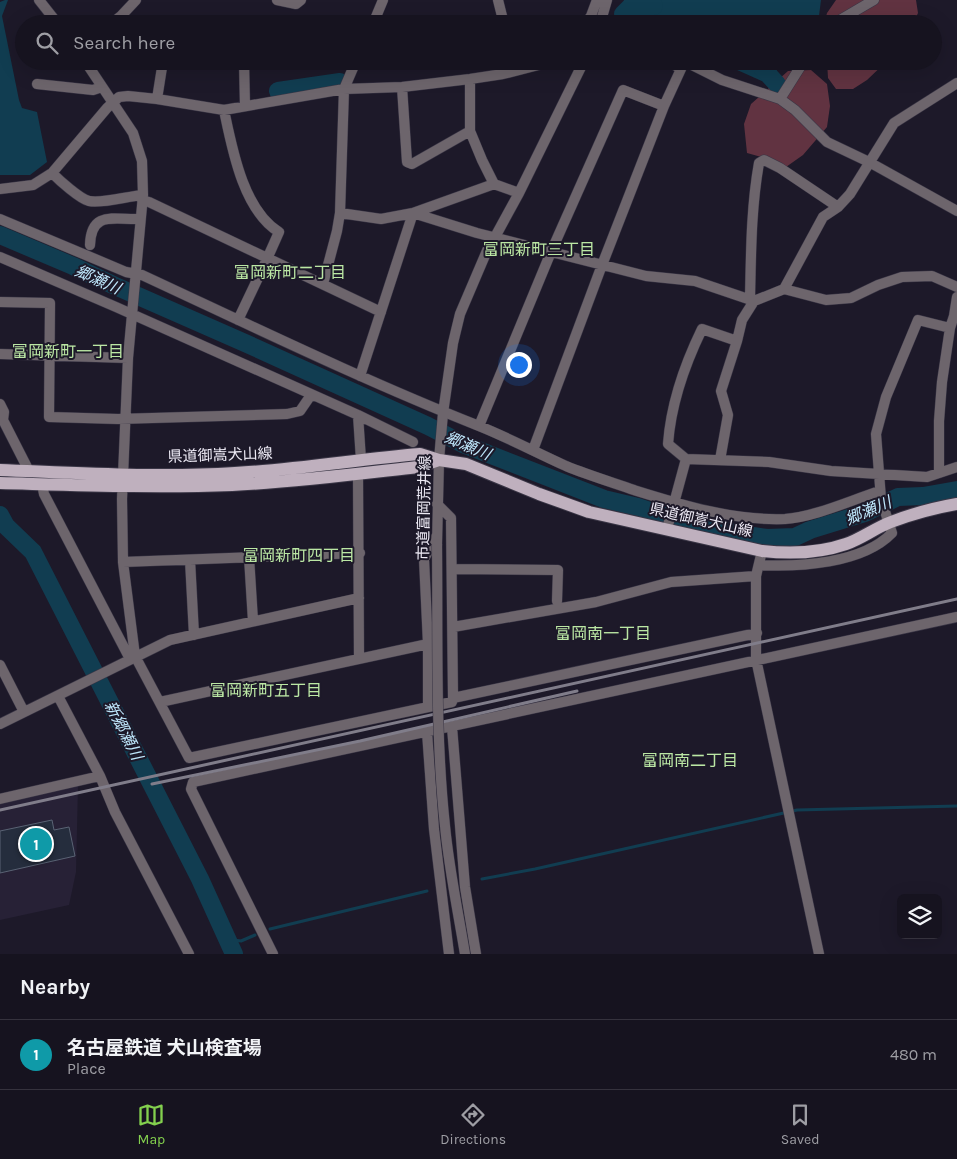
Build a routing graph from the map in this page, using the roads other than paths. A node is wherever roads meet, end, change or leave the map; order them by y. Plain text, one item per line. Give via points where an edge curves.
1 (39, 0) edge
2 (136, 0) edge
3 (277, 0) edge
4 (301, 0) edge
5 (383, 0) edge
6 (498, 0) edge
7 (597, 0) edge
8 (607, 0) edge
9 (874, 0) edge
10 (51, 15) edge
11 (122, 15) edge
12 (377, 15) edge
13 (502, 15) edge
14 (590, 15) edge
15 (604, 15) edge
16 (848, 15) edge
17 (91, 70) edge
18 (161, 70) edge
19 (244, 70) edge
20 (352, 70) edge
21 (504, 70) edge
22 (519, 70) edge
23 (580, 70) edge
24 (680, 70) edge
25 (702, 70) edge
26 (798, 70) edge
27 (504, 74) junction
28 (470, 79) junction
29 (957, 83) edge
30 (37, 84) dead end
31 (102, 87) junction
32 (402, 87) junction
33 (344, 89) junction
34 (156, 99) junction
35 (780, 100) junction
36 (112, 102) junction
37 (245, 106) junction
38 (664, 106) junction
39 (224, 110) junction
40 (470, 131) junction
41 (869, 162) junction
42 (52, 173) junction
43 (494, 184) junction
44 (0, 189) edge
45 (519, 193) junction
46 (142, 198) junction
47 (838, 207) junction
48 (957, 211) edge
49 (340, 213) junction
50 (412, 213) junction
51 (139, 218) junction
52 (0, 219) edge
53 (495, 237) junction
54 (90, 245) dead end
55 (551, 252) junction
56 (0, 257) edge
57 (267, 259) junction
58 (602, 265) junction
59 (135, 273) junction
60 (323, 284) junction
61 (957, 287) edge
62 (784, 289) junction
63 (957, 297) edge
64 (752, 300) junction
65 (0, 302) edge
66 (381, 312) junction
67 (130, 314) junction
68 (956, 317) edge
69 (238, 320) junction
70 (950, 328) junction
71 (737, 341) junction
72 (0, 354) edge
73 (49, 356) junction
74 (128, 358) junction
75 (360, 376) junction
76 (311, 395) junction
77 (0, 404) edge
78 (443, 413) junction
79 (358, 415) junction
80 (125, 419) junction
81 (479, 426) junction
82 (413, 442) dead end
83 (533, 450) junction
84 (686, 459) junction
85 (361, 460) junction
86 (439, 460) junction
87 (720, 460) junction
88 (957, 467) edge
89 (0, 470) edge
90 (939, 473) junction
91 (358, 474) junction
92 (878, 474) junction
93 (25, 475) junction
94 (123, 480) junction
95 (0, 482) edge
96 (42, 484) junction
97 (881, 495) junction
98 (675, 503) junction
99 (437, 504) junction
100 (957, 504) edge
101 (889, 522) junction
102 (667, 529) junction
103 (437, 539) junction
104 (762, 551) junction
105 (360, 554) junction
106 (249, 557) junction
107 (190, 560) junction
108 (123, 562) junction
109 (759, 565) junction
110 (452, 570) junction
111 (756, 576) junction
112 (359, 598) junction
113 (558, 601) dead end
114 (957, 617) edge
115 (253, 622) junction
116 (453, 626) junction
117 (757, 632) junction
118 (194, 635) junction
119 (428, 644) junction
120 (132, 658) junction
121 (359, 659) junction
122 (756, 659) junction
123 (0, 665) edge
124 (58, 696) junction
125 (453, 698) junction
126 (160, 702) junction
127 (428, 706) junction
128 (24, 712) junction
129 (0, 724) edge
130 (452, 727) junction
131 (428, 732) junction
132 (100, 776) junction
133 (0, 799) edge
134 (189, 954) edge
135 (273, 954) edge
136 (449, 954) edge
137 (465, 954) edge
138 (476, 954) edge
139 (819, 954) edge

1 - 10 street
2 - 11 street
3 - 4 street via 296,4
5 - 12 street
6 - 13 street
7 - 14 street
8 - 15 street
9 - 16 street
17 - 31 street
18 - 34 street
19 - 37 street
20 - 33 street
21 - 27 street
22 - 27 street
23 - 45 street, 市道富岡荒井線
24 - 38 street
25 - 35 street
26 - 35 street
27 - 28 street
28 - 32 street
28 - 40 street
29 - 41 street via 894,123
30 - 31 street via 93,90
31 - 36 street
32 - 33 street
32 - 40 street via 407,162 412,164
33 - 37 street
33 - 49 street
34 - 36 street via 128,96
34 - 39 street
35 - 41 street via 795,110 827,142
36 - 42 street
36 - 46 street via 134,134 142,161
37 - 39 street
38 - 55 street via 623,90
38 - 58 street
39 - 57 street via 235,159 251,199 268,225 279,232
40 - 43 street
41 - 47 street via 850,194
41 - 48 street
42 - 44 street via 33,185
42 - 46 street via 89,202 121,197
43 - 45 street
43 - 50 street
45 - 53 street, 市道富岡荒井線
46 - 51 street
46 - 57 street
47 - 62 street via 823,217
47 - 64 street via 780,168 764,160 759,163 754,198
49 - 50 street via 382,220
49 - 60 street
50 - 53 street
50 - 66 street
51 - 54 street via 99,221 93,227
51 - 59 street
52 - 59 street
53 - 55 street
53 - 78 street, 市道富岡荒井線 via 460,314
55 - 58 street
55 - 81 street
56 - 67 street
57 - 60 street
57 - 69 street
58 - 64 street via 646,276 695,281
58 - 83 street
59 - 67 street
59 - 69 street
60 - 66 street
61 - 62 street via 932,276 902,277 851,298 826,300
62 - 64 street
63 - 68 street
64 - 71 street via 742,320
65 - 73 street via 50,303
66 - 75 street
67 - 74 street
67 - 76 street
68 - 70 street
69 - 75 street
70 - 90 street via 939,421
70 - 92 street via 918,320 886,397 876,434
71 - 84 street via 702,329 687,359 670,417 668,444
71 - 87 street via 721,391 728,415
72 - 73 street
73 - 74 street
73 - 80 street via 49,417
74 - 80 street
75 - 78 street
76 - 79 street
76 - 80 street via 300,411 287,414
77 - 93 street
78 - 81 street
78 - 86 street, 市道富岡荒井線
79 - 82 street
79 - 85 street
80 - 94 street
81 - 83 street
83 - 98 street via 568,466
84 - 87 street
84 - 98 street
85 - 86 main road, 県道御嵩犬山線 via 420,454
85 - 94 main road, 県道御嵩犬山線 via 304,468
86 - 91 main road, 県道御嵩犬山線 via 418,467
86 - 99 street, 市道富岡荒井線
86 - 102 main road, 県道御嵩犬山線 via 466,464 589,512
87 - 92 street
88 - 90 street
89 - 93 main road, 県道御嵩犬山線
90 - 92 street via 927,477
91 - 94 main road, 県道御嵩犬山線 via 230,485
91 - 105 street
92 - 97 street
93 - 94 main road, 県道御嵩犬山線
93 - 95 main road, 県道御嵩犬山線
93 - 96 main road, 県道御嵩犬山線
94 - 96 main road, 県道御嵩犬山線
94 - 108 street
96 - 120 street via 44,494
97 - 98 street via 787,519 742,516
97 - 101 street
98 - 102 street
99 - 103 street, 市道富岡荒井線
99 - 110 street via 451,518
100 - 101 main road, 県道御嵩犬山線
101 - 104 main road, 県道御嵩犬山線 via 846,544 810,551
101 - 109 street via 892,533 864,552 787,566
102 - 104 main road, 県道御嵩犬山線
103 - 119 street via 424,559
103 - 137 street, 市道富岡荒井線, bridge via 440,736 445,824
104 - 109 street
105 - 106 street
105 - 112 street
106 - 107 street
106 - 115 street
107 - 108 street
107 - 118 street
108 - 120 street
109 - 111 street
110 - 113 street via 558,570
110 - 116 street
111 - 116 street via 670,582 598,601
111 - 117 street
112 - 115 street
112 - 121 street
114 - 122 street
115 - 118 street
116 - 125 street
117 - 122 street
117 - 125 street
118 - 120 street via 170,640
119 - 121 street
119 - 127 street
120 - 124 street
120 - 126 street
121 - 126 street
122 - 130 street
122 - 139 street
123 - 128 street
124 - 128 street
124 - 132 street
125 - 127 street via 452,702
126 - 127 street via 189,758
128 - 129 street
130 - 131 street
130 - 138 street via 465,887
131 - 135 street via 193,782 191,789
131 - 136 street via 434,829
132 - 133 street
132 - 134 street via 115,812

